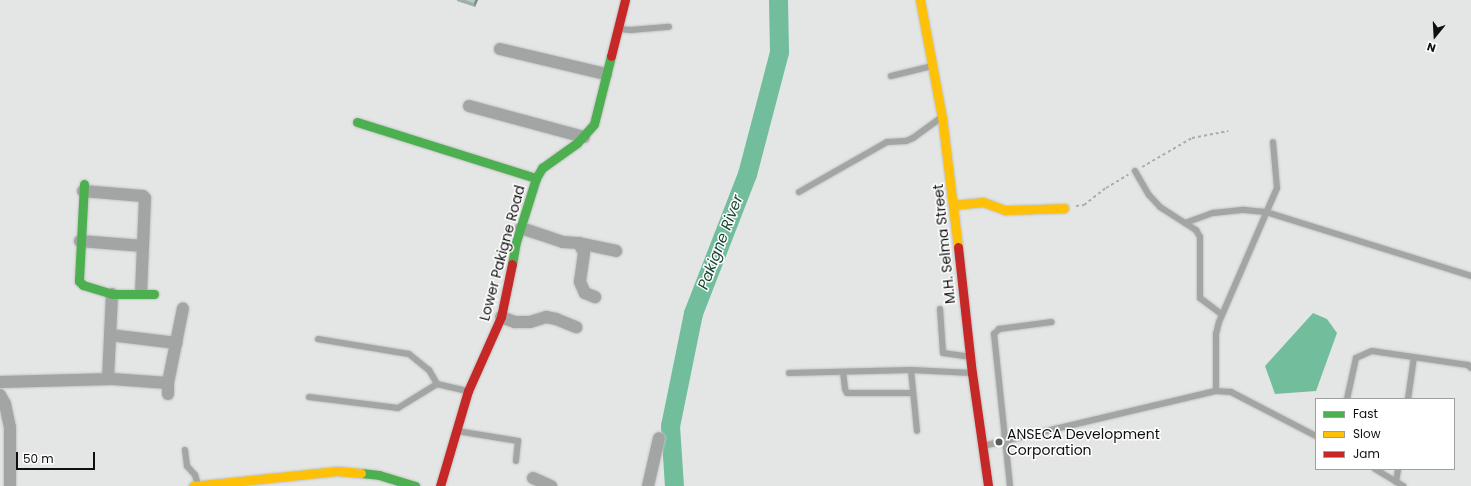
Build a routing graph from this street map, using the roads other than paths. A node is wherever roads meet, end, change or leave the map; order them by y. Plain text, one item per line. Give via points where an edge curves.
1 (625, 0) edge
2 (920, 0) edge
3 (669, 27) dead end
4 (618, 29) junction
5 (500, 49) dead end
6 (932, 66) junction
7 (606, 74) junction
8 (891, 76) dead end
9 (469, 106) dead end
10 (942, 117) junction
11 (357, 122) dead end
12 (584, 137) junction
13 (1273, 142) dead end
14 (1135, 171) road end
15 (536, 178) junction
16 (83, 188) joint
17 (800, 192) dead end
18 (954, 205) junction
19 (1064, 208) road end
20 (1266, 212) junction
21 (1186, 223) junction
22 (521, 228) junction
23 (80, 241) junction
24 (579, 243) junction
25 (143, 246) junction
26 (616, 251) dead end
27 (1471, 276) edge
28 (141, 293) junction
29 (112, 294) junction
30 (154, 294) dead end
31 (595, 297) dead end
32 (183, 308) dead end
33 (940, 309) dead end
34 (1221, 314) junction
35 (501, 317) junction
36 (1052, 322) dead end
37 (576, 327) dead end
38 (110, 335) junction
39 (318, 339) dead end
40 (176, 343) junction
41 (970, 357) junction
42 (1414, 357) junction
43 (1471, 368) edge
44 (911, 370) junction
45 (843, 372) junction
46 (972, 372) junction
47 (789, 373) dead end
48 (108, 379) junction
49 (0, 382) edge
50 (437, 384) junction
51 (1216, 390) junction
52 (468, 391) junction
53 (913, 393) junction
54 (0, 394) edge
55 (309, 397) dead end
56 (1347, 398) edge
57 (1408, 398) edge
58 (5, 427) edge
59 (457, 431) junction
60 (917, 431) dead end
61 (1315, 435) edge
62 (659, 438) dead end
63 (1004, 440) junction
64 (983, 446) junction
65 (185, 450) dead end
66 (516, 460) dead end
67 (1377, 470) edge
68 (1398, 470) edge
69 (533, 478) dead end
70 (7, 480) edge
71 (1396, 482) junction
72 (195, 486) edge
73 (415, 486) edge
74 (440, 486) edge
75 (551, 486) edge
76 (648, 486) edge
77 (988, 486) edge
78 (1010, 486) edge
79 (1403, 486) edge

1 - 4 street, Lower Pakigne Road
2 - 6 street, M.H. Selma Street
3 - 4 lane
4 - 7 street, Lower Pakigne Road
5 - 7 street
6 - 8 lane
6 - 10 street, M.H. Selma Street
7 - 12 street, Lower Pakigne Road via 595,121
9 - 12 street
10 - 17 lane via 913,138 887,142
10 - 18 street, M.H. Selma Street
11 - 15 street
12 - 15 street, Lower Pakigne Road via 542,168
13 - 20 lane via 1277,188
14 - 21 lane via 1153,199
15 - 22 street, Lower Pakigne Road
16 - 23 street
16 - 25 street via 145,197
18 - 19 street via 983,202 1005,210
18 - 41 street, M.H. Selma Street
20 - 21 lane via 1225,211
20 - 27 lane
20 - 34 lane
21 - 34 lane via 1196,230 1200,237 1200,298
22 - 24 street via 557,240
22 - 35 street, Lower Pakigne Road
23 - 25 street
23 - 29 street via 79,281 83,285
24 - 26 street
24 - 31 street via 584,253 580,282 585,293
25 - 28 street
28 - 29 street
28 - 30 street
29 - 38 street
32 - 40 street
33 - 41 lane via 943,353
34 - 51 lane via 1216,334
35 - 37 street via 515,322 530,322 546,317
35 - 52 street, Lower Pakigne Road
36 - 63 lane via 999,329 995,332
38 - 40 street
38 - 48 street
39 - 50 lane via 409,354 429,370
40 - 48 street via 168,388
41 - 46 street, M.H. Selma Street
42 - 43 lane via 1468,365
42 - 56 lane via 1372,351 1356,358
42 - 57 lane
44 - 45 lane
44 - 46 lane
44 - 53 lane
45 - 47 lane
45 - 53 lane via 847,392
46 - 64 street, M.H. Selma Street
48 - 49 street
50 - 52 lane
50 - 55 lane via 398,408
51 - 61 lane via 1231,392
51 - 63 lane
52 - 59 street, Lower Pakigne Road
53 - 60 lane
54 - 58 street via 5,404
58 - 70 street
59 - 66 lane via 518,441
59 - 74 street, Lower Pakigne Road
62 - 76 street
63 - 64 lane
63 - 78 lane
64 - 77 street, M.H. Selma Street
65 - 72 lane via 187,466 195,475
67 - 71 lane
68 - 71 lane
69 - 75 street
71 - 79 lane
72 - 73 street via 337,471 379,475

